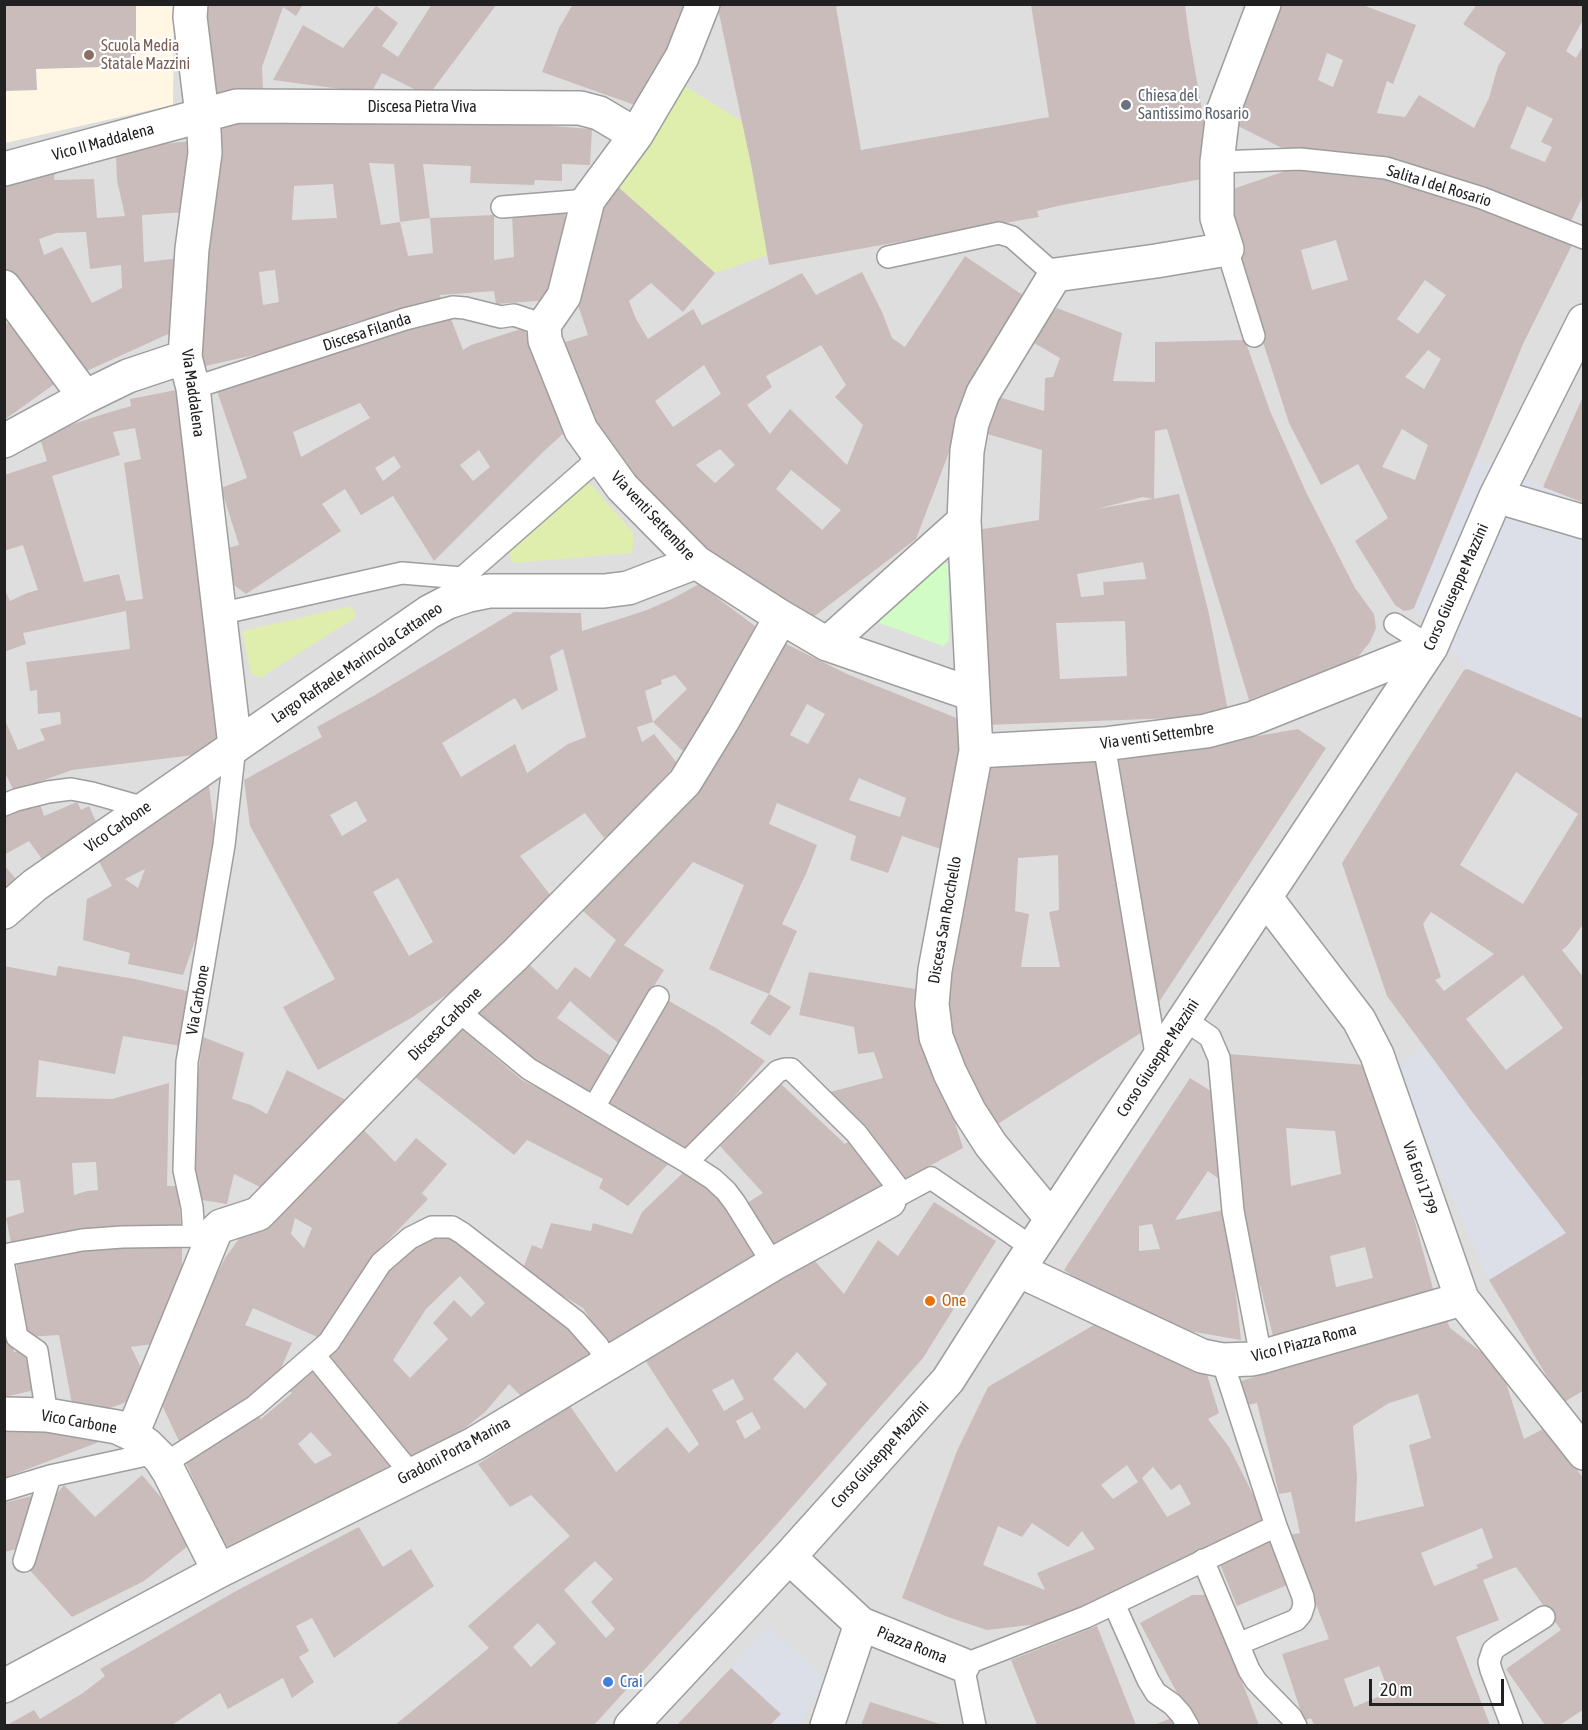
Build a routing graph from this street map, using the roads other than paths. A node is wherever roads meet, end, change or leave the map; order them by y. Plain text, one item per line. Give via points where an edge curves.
1 (191, 4) edge
2 (703, 4) edge
3 (1264, 4) edge
4 (202, 114) junction
5 (636, 135) junction
6 (1217, 162) junction
7 (4, 169) edge
8 (588, 200) junction
9 (502, 207) dead end
10 (1584, 238) edge
11 (1227, 249) junction
12 (888, 257) dead end
13 (1054, 275) junction
14 (4, 287) edge
15 (1584, 321) edge
16 (544, 325) junction
17 (1254, 336) dead end
18 (185, 357) junction
19 (193, 388) junction
20 (85, 397) junction
21 (4, 441) edge
22 (600, 457) junction
23 (1496, 496) junction
24 (964, 520) junction
25 (1584, 522) edge
26 (696, 562) junction
27 (466, 586) junction
28 (219, 614) junction
29 (781, 617) junction
30 (1395, 624) dead end
31 (827, 644) junction
32 (1431, 648) junction
33 (972, 694) junction
34 (1104, 744) junction
35 (235, 746) junction
36 (976, 751) junction
37 (4, 805) edge
38 (145, 808) junction
39 (1265, 897) junction
40 (4, 912) edge
41 (658, 997) dead end
42 (457, 1010) junction
43 (1184, 1019) junction
44 (1157, 1060) junction
45 (594, 1107) junction
46 (687, 1161) junction
47 (896, 1197) junction
48 (1052, 1219) junction
49 (202, 1239) junction
50 (4, 1255) edge
51 (1025, 1259) junction
52 (773, 1264) junction
53 (4, 1267) edge
54 (1462, 1299) junction
55 (314, 1355) junction
56 (1262, 1357) junction
57 (1222, 1360) junction
58 (608, 1363) junction
59 (4, 1414) edge
60 (47, 1415) junction
61 (151, 1450) junction
62 (1584, 1453) edge
63 (412, 1475) junction
64 (50, 1476) junction
65 (4, 1490) edge
66 (1276, 1526) junction
67 (789, 1557) junction
68 (1203, 1560) junction
69 (24, 1561) dead end
70 (219, 1570) junction
71 (1114, 1604) junction
72 (1544, 1617) dead end
73 (861, 1624) junction
74 (1238, 1644) junction
75 (963, 1665) junction
76 (6, 1682) edge
77 (631, 1725) edge
78 (827, 1725) edge
79 (975, 1725) edge
80 (1188, 1725) edge
81 (1296, 1725) edge
82 (1512, 1725) edge

1 - 4 street, Via Maddalena
2 - 5 street via 682,57
3 - 6 street via 1223,112
4 - 5 street, Discesa Pietra Viva via 237,106 580,108 599,113
4 - 7 street, Vico II Maddalena
4 - 18 street, Via Maddalena via 205,153 192,249
5 - 8 street
6 - 10 lane, Salita I del Rosario via 1300,159 1386,168 1482,198
6 - 11 street via 1218,218
8 - 9 lane
8 - 16 street via 564,296
11 - 13 street
11 - 17 lane
12 - 13 lane via 999,233 1012,237
13 - 24 street, Discesa San Rocchello via 983,393 967,451
14 - 20 street
15 - 23 street, Corso Giuseppe Mazzini
16 - 19 lane, Discesa Filanda via 514,315 501,317 453,308 405,319
16 - 22 street, Via venti Settembre via 544,340 580,430
18 - 19 street, Via Maddalena
18 - 20 street via 128,376
19 - 28 street, Via Maddalena
20 - 21 street
22 - 26 street, Via venti Settembre via 622,487
22 - 27 lane
23 - 25 street
23 - 32 street, Corso Giuseppe Mazzini
24 - 31 street
24 - 33 street, Discesa San Rocchello
26 - 27 street, Largo Raffaele Marincola Cattaneo via 628,588 604,591 489,591
26 - 29 street, Via venti Settembre
27 - 28 lane via 402,573
27 - 35 street, Largo Raffaele Marincola Cattaneo
28 - 35 street, Via Maddalena
29 - 31 street, Via venti Settembre
29 - 42 street, Discesa Carbone via 685,782
30 - 32 lane
31 - 33 street, Via venti Settembre
32 - 34 street, Via venti Settembre via 1251,719 1206,731
32 - 39 street, Corso Giuseppe Mazzini
33 - 36 street, Discesa San Rocchello
34 - 36 street, Via venti Settembre
34 - 44 lane
35 - 38 street, Vico Carbone
35 - 49 lane, Via Carbone via 224,845 187,1062 184,1170
36 - 48 street, Discesa San Rocchello via 935,970 932,1004 936,1037 969,1111 991,1145
37 - 38 lane via 71,789
38 - 40 street, Vico Carbone via 35,885
39 - 43 street, Corso Giuseppe Mazzini
39 - 54 street, Via Eroi 1799 via 1359,1020 1377,1055
41 - 45 lane
42 - 45 lane via 529,1069
42 - 49 street, Discesa Carbone via 258,1214 220,1226
43 - 44 street, Corso Giuseppe Mazzini
43 - 56 lane via 1210,1037 1219,1058 1233,1211
44 - 48 street, Corso Giuseppe Mazzini
45 - 46 lane
46 - 47 lane via 773,1074 790,1070 856,1133
46 - 52 lane via 726,1191
47 - 51 lane via 931,1178
47 - 52 street, Gradoni Porta Marina
48 - 51 street, Corso Giuseppe Mazzini
49 - 50 lane via 82,1240
49 - 61 street, Discesa Carbone
51 - 57 street, Vico I Piazza Roma via 1202,1356
51 - 67 street, Corso Giuseppe Mazzini via 948,1380
52 - 58 street, Gradoni Porta Marina
53 - 60 lane via 17,1337 37,1351
54 - 56 street, Vico I Piazza Roma
54 - 62 street, Via Eroi 1799
55 - 58 lane via 329,1342 381,1263 410,1238 432,1227 452,1227 576,1321
55 - 61 lane via 255,1406
55 - 63 lane
56 - 57 street, Vico I Piazza Roma
57 - 66 lane
58 - 63 street, Gradoni Porta Marina via 474,1444
59 - 60 street, Vico Carbone
60 - 61 street, Vico Carbone via 117,1426
61 - 64 lane
61 - 70 street
63 - 70 street, Gradoni Porta Marina
64 - 65 lane
64 - 69 lane
66 - 68 lane
66 - 74 lane via 1304,1605 1296,1620
67 - 73 street, Piazza Roma
67 - 77 street, Corso Giuseppe Mazzini
68 - 71 lane
68 - 74 lane
70 - 76 street, Gradoni Porta Marina
71 - 75 lane
71 - 80 lane via 1148,1680
72 - 82 lane via 1493,1650 1489,1662
73 - 75 street, Piazza Roma
73 - 78 street, Piazza Roma
74 - 81 lane via 1256,1681
75 - 79 lane

